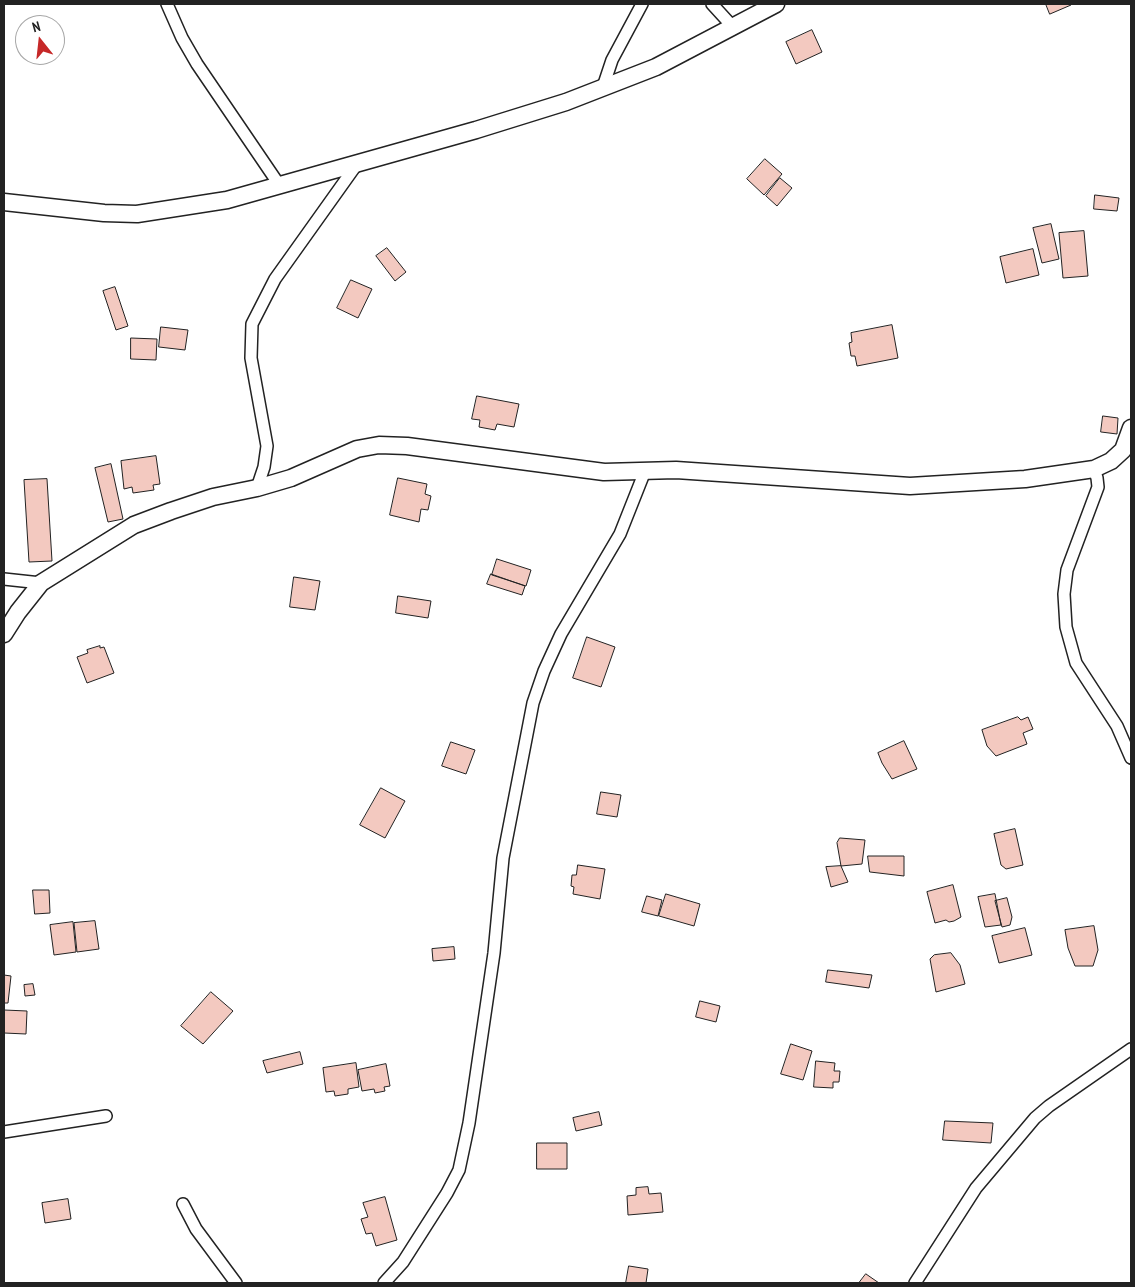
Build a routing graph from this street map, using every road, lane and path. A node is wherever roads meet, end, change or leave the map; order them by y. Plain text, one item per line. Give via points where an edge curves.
1 (167, 4) edge
2 (642, 4) edge
3 (712, 4) edge
4 (776, 4) edge
5 (733, 27) junction
6 (603, 88) junction
7 (357, 164) junction
8 (280, 186) junction
9 (4, 202) edge
10 (1131, 428) edge
11 (1127, 450) edge
12 (1094, 469) junction
13 (645, 471) junction
14 (257, 488) junction
15 (4, 579) edge
16 (41, 583) junction
17 (4, 634) edge
18 (1131, 758) edge
19 (1131, 1049) edge
20 (106, 1116) dead end
21 (4, 1132) edge
22 (183, 1204) dead end
23 (236, 1283) edge
24 (384, 1283) edge
25 (915, 1283) edge

1 - 8 street via 197,64
2 - 6 street via 612,60
3 - 5 street
4 - 5 street
5 - 6 street via 656,67
6 - 7 street
7 - 8 street
7 - 14 street via 275,279 252,324 251,358 267,446
8 - 9 street via 227,200 137,214
10 - 11 street
11 - 12 street
12 - 13 street via 1025,479 910,486 676,470
12 - 18 street via 1098,487 1067,570 1064,594 1066,626 1076,663 1116,726
13 - 14 street via 604,472 379,445 357,449 291,478
13 - 24 street via 620,534 561,634 533,703 502,858 494,953 459,1170 403,1262
14 - 16 street via 213,497 134,525
15 - 16 street
16 - 17 street
19 - 25 street via 1035,1118 976,1188
20 - 21 street
22 - 23 street via 196,1229

